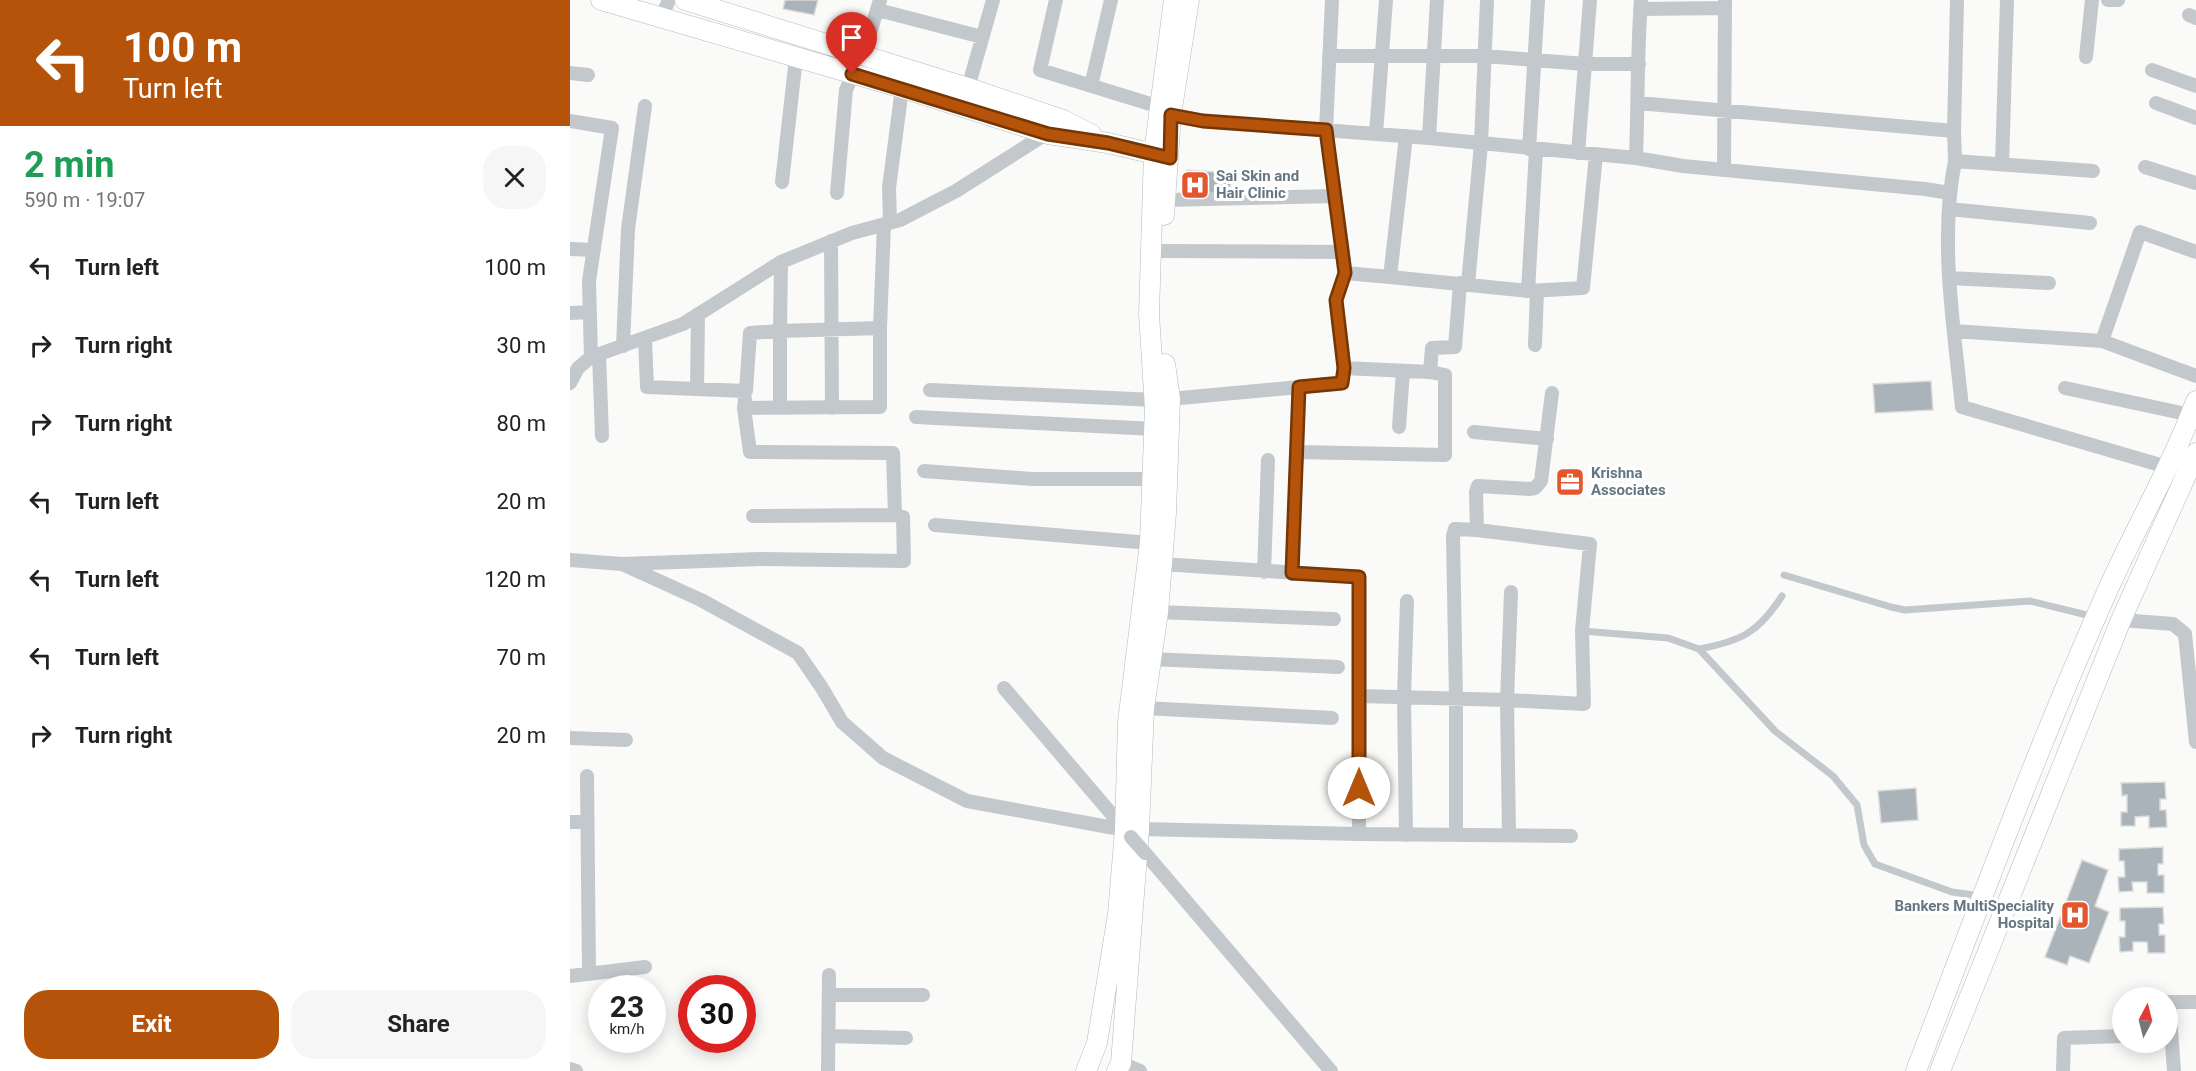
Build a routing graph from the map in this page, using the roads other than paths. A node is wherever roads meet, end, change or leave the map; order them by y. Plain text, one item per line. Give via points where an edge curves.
1 (601, 0) edge
2 (685, 0) edge
3 (993, 0) edge
4 (1056, 0) edge
5 (1111, 0) edge
6 (1174, 0) edge
7 (1189, 0) edge
8 (1332, 0) edge
9 (1386, 0) edge
10 (1437, 0) edge
11 (1487, 0) edge
12 (1538, 0) edge
13 (1590, 0) edge
14 (1957, 0) edge
15 (2007, 0) edge
16 (2092, 0) edge
17 (2108, 0) edge
18 (2118, 0) edge
19 (1640, 4) edge
20 (1725, 4) edge
21 (879, 5) edge
22 (665, 9) edge
23 (982, 38) junction
24 (1434, 54) junction
25 (1382, 55) junction
26 (863, 56) junction
27 (1484, 56) junction
28 (1329, 57) junction
29 (2086, 57) dead end
30 (796, 58) junction
31 (1535, 59) junction
32 (1585, 64) junction
33 (1639, 64) junction
34 (2152, 70) dead end
35 (570, 73) edge
36 (852, 74) junction
37 (588, 75) dead end
38 (1091, 86) junction
39 (2196, 86) edge
40 (902, 88) junction
41 (968, 88) junction
42 (2156, 102) dead end
43 (1638, 103) junction
44 (645, 106) dead end
45 (1724, 109) junction
46 (1165, 111) junction
47 (2196, 118) edge
48 (1063, 120) junction
49 (570, 121) edge
50 (1326, 130) junction
51 (1953, 131) junction
52 (1048, 134) junction
53 (1376, 134) junction
54 (1406, 136) junction
55 (1429, 138) junction
56 (1108, 143) junction
57 (1481, 144) junction
58 (1533, 149) junction
59 (1578, 153) junction
60 (1162, 155) junction
61 (1596, 155) junction
62 (1636, 158) junction
63 (1955, 160) junction
64 (2002, 164) junction
65 (2145, 167) dead end
66 (1724, 170) junction
67 (2093, 171) dead end
68 (782, 182) dead end
69 (2196, 183) edge
70 (837, 193) dead end
71 (1950, 193) junction
72 (1335, 196) junction
73 (1165, 200) junction
74 (1949, 209) junction
75 (2090, 223) dead end
76 (887, 224) junction
77 (831, 242) junction
78 (570, 249) edge
79 (594, 250) junction
80 (1161, 251) junction
81 (1343, 252) junction
82 (2196, 252) edge
83 (781, 262) junction
84 (1345, 273) junction
85 (1390, 277) junction
86 (1949, 278) junction
87 (2049, 283) dead end
88 (1464, 284) junction
89 (1532, 291) junction
90 (590, 312) junction
91 (570, 313) edge
92 (698, 314) junction
93 (880, 328) junction
94 (831, 329) junction
95 (780, 331) junction
96 (1954, 332) junction
97 (645, 338) junction
98 (2102, 341) junction
99 (1535, 345) dead end
100 (623, 346) junction
101 (595, 355) junction
102 (1344, 368) junction
103 (1402, 370) junction
104 (1430, 372) junction
105 (2196, 376) edge
106 (570, 383) edge
107 (1299, 387) junction
108 (2065, 388) dead end
109 (697, 389) junction
110 (930, 390) dead end
111 (746, 391) junction
112 (1552, 393) dead end
113 (1163, 399) junction
114 (744, 408) junction
115 (780, 408) junction
116 (832, 408) junction
117 (2193, 408) edge
118 (916, 417) dead end
119 (1399, 427) dead end
120 (1155, 429) junction
121 (1474, 432) dead end
122 (602, 436) dead end
123 (1547, 439) junction
124 (1296, 452) junction
125 (2196, 453) edge
126 (1268, 460) dead end
127 (2167, 467) junction
128 (924, 471) dead end
129 (1152, 479) junction
130 (896, 515) junction
131 (753, 516) dead end
132 (935, 525) dead end
133 (1477, 530) junction
134 (1150, 543) junction
135 (570, 560) edge
136 (622, 564) junction
137 (1162, 564) junction
138 (1264, 572) junction
139 (1292, 573) junction
140 (1784, 575) dead end
141 (1511, 592) dead end
142 (1782, 596) dead end
143 (1407, 601) dead end
144 (1158, 612) junction
145 (2096, 617) junction
146 (1334, 619) dead end
147 (2121, 620) junction
148 (1582, 631) junction
149 (2191, 634) edge
150 (1699, 649) junction
151 (1150, 658) junction
152 (1338, 667) dead end
153 (2193, 687) edge
154 (1004, 688) dead end
155 (1360, 696) junction
156 (1404, 698) junction
157 (1456, 699) junction
158 (1507, 700) junction
159 (1144, 708) junction
160 (1332, 718) dead end
161 (570, 738) edge
162 (626, 740) dead end
163 (2196, 742) edge
164 (587, 776) dead end
165 (570, 822) edge
166 (587, 822) junction
167 (1132, 832) junction
168 (1359, 834) junction
169 (1406, 835) junction
170 (1456, 835) junction
171 (1509, 835) junction
172 (1571, 836) dead end
173 (1983, 896) junction
174 (645, 967) dead end
175 (589, 974) junction
176 (829, 975) dead end
177 (570, 976) edge
178 (829, 995) junction
179 (923, 995) dead end
180 (2196, 1002) edge
181 (828, 1036) junction
182 (2112, 1036) edge
183 (906, 1038) dead end
184 (1119, 1067) edge
185 (570, 1069) edge
186 (576, 1071) edge
187 (828, 1071) edge
188 (1086, 1071) edge
189 (1140, 1071) edge
190 (1331, 1071) edge
191 (1916, 1071) edge
192 (1940, 1071) edge
193 (2063, 1071) edge
194 (2174, 1071) edge

1 - 22 street
2 - 26 street
3 - 23 street
4 - 38 street via 1040,69
5 - 38 street
6 - 46 street
7 - 46 street
8 - 28 street
9 - 25 street
10 - 24 street
11 - 27 street
12 - 31 street
13 - 32 street
14 - 51 street
15 - 64 street
16 - 29 street
17 - 18 street
19 - 20 street
19 - 33 street
20 - 45 street
21 - 23 street
21 - 26 street
22 - 30 street
23 - 41 street
24 - 25 street
24 - 27 street
24 - 55 street
25 - 28 street
25 - 53 street
26 - 41 street
27 - 31 street
27 - 57 street
28 - 50 street
30 - 36 street
30 - 68 street
31 - 32 street
31 - 58 street
32 - 33 street
32 - 59 street
33 - 43 street
34 - 39 street
35 - 37 street
36 - 40 street
36 - 70 street via 846,90
38 - 46 street
40 - 52 street
40 - 76 street
41 - 48 street
42 - 47 street
43 - 45 street
43 - 62 street
44 - 100 street via 628,229
45 - 51 street
45 - 66 street
46 - 50 street via 1203,121
46 - 60 street
48 - 52 street
48 - 56 street
49 - 79 street via 612,128
50 - 53 street
50 - 72 street
51 - 63 street
52 - 56 street
52 - 76 street via 956,191
53 - 54 street
54 - 55 street
54 - 85 street
55 - 57 street
56 - 60 street
57 - 58 street
57 - 88 street
58 - 59 street
58 - 89 street
59 - 61 street
60 - 73 street
60 - 113 street via 1149,314
61 - 62 street
61 - 89 street via 1583,288
62 - 66 street
63 - 64 street
63 - 71 street
64 - 67 street
65 - 69 street
66 - 71 street
71 - 74 street
72 - 73 street
72 - 81 street
73 - 80 street
74 - 75 street
74 - 86 street
76 - 77 street
76 - 93 street
77 - 83 street
77 - 94 street
78 - 79 street
79 - 90 street
80 - 81 street
80 - 113 street
81 - 84 street
82 - 98 street via 2140,232
83 - 92 street
83 - 95 street
84 - 85 street
84 - 102 street via 1336,300
85 - 88 street
86 - 87 street
86 - 96 street
88 - 89 street
88 - 104 street via 1455,347 1432,348
89 - 99 street
90 - 91 street
90 - 101 street
92 - 97 street
92 - 109 street
93 - 94 street
93 - 116 street via 880,407
94 - 95 street
94 - 116 street
95 - 111 street via 750,333
95 - 115 street
96 - 98 street
96 - 127 street via 1962,407
97 - 100 street
97 - 109 street via 647,387
98 - 105 street
100 - 101 street
101 - 106 street via 578,368
101 - 122 street
102 - 103 street
102 - 107 street via 1342,383
103 - 104 street
103 - 119 street
104 - 124 street via 1445,375 1445,455
107 - 113 street
107 - 124 street
108 - 117 street
109 - 111 street
110 - 113 street
111 - 114 street
112 - 123 street
113 - 120 street
113 - 137 street via 1166,513
114 - 115 street
114 - 130 street via 750,452 893,453
115 - 116 street
117 - 127 street
118 - 120 street
120 - 129 street
121 - 123 street
123 - 133 street via 1543,477 1535,488 1478,486
124 - 139 street
125 - 147 street
126 - 138 street
127 - 145 street
128 - 129 street via 1032,479
129 - 134 street
130 - 131 street
130 - 136 street via 903,517 904,561
132 - 134 street
133 - 148 street via 1590,544
133 - 157 street via 1460,528 1453,532
134 - 167 street via 1128,722
135 - 136 street
136 - 167 street via 701,600 798,653 842,722 883,758 968,801
137 - 138 street
137 - 144 street
138 - 139 street
139 - 155 street via 1359,577
140 - 145 lane via 1905,610 2030,602
141 - 158 street
142 - 150 lane via 1768,618 1748,634
143 - 156 street
144 - 146 street
144 - 151 street
145 - 173 street
147 - 149 street via 2173,624
147 - 192 street
148 - 150 lane via 1668,638
148 - 158 street via 1584,704
149 - 153 street
150 - 173 lane via 1775,731 1845,790 1857,805 1864,845 1875,864 1952,892
151 - 152 street
151 - 159 street
153 - 163 street
154 - 167 street
155 - 156 street
155 - 168 street
156 - 157 street
156 - 169 street
157 - 158 street
157 - 170 street
158 - 171 street
159 - 160 street
159 - 167 street
161 - 162 street
164 - 166 street
165 - 166 street
166 - 175 street
167 - 168 street
167 - 184 street
167 - 188 street via 1097,1043
167 - 190 street, bridge via 1145,853
168 - 169 street
169 - 170 street
170 - 171 street
171 - 172 street
173 - 191 street
174 - 175 street
175 - 177 street
176 - 178 street
178 - 179 street
178 - 181 street
180 - 194 street via 2169,1002
181 - 183 street
181 - 187 street
182 - 193 street via 2064,1038
184 - 189 street
185 - 186 street

